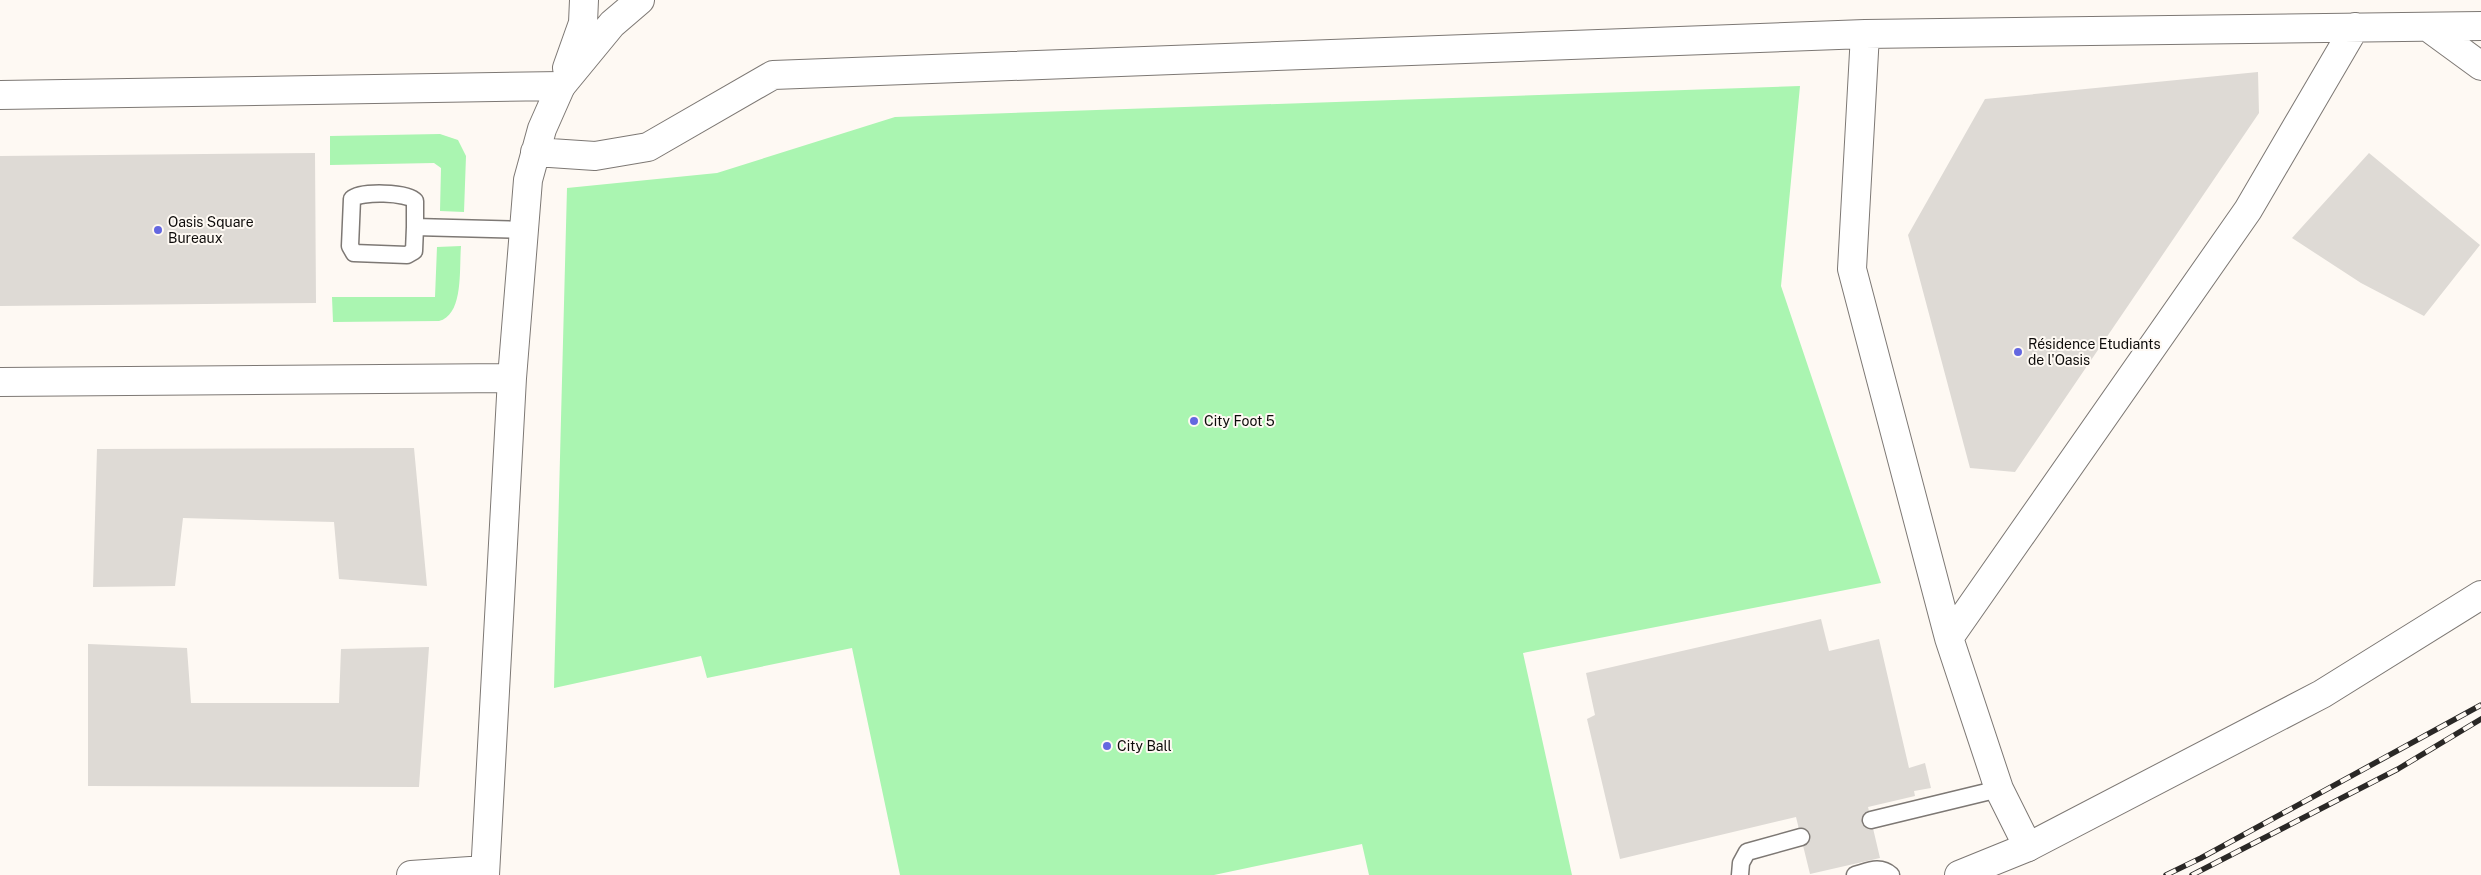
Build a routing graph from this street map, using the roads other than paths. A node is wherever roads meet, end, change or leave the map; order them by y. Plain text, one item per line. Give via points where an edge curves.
1 (584, 0) edge
2 (640, 0) edge
3 (2481, 26) edge
4 (2355, 27) junction
5 (2429, 28) junction
6 (1865, 34) junction
7 (2481, 66) edge
8 (560, 86) junction
9 (0, 95) edge
10 (535, 152) junction
11 (415, 227) junction
12 (524, 230) junction
13 (512, 378) junction
14 (0, 382) edge
15 (2481, 596) edge
16 (1949, 638) junction
17 (1999, 789) junction
18 (1872, 820) dead end
19 (1801, 837) dead end
20 (2028, 847) junction
21 (485, 872) edge
22 (411, 875) edge
23 (1740, 875) edge
24 (1856, 875) edge
25 (1891, 875) edge
26 (1959, 875) edge

1 - 8 main road via 583,23
2 - 8 main road via 612,24
3 - 5 main road
4 - 5 main road
4 - 6 main road
4 - 16 main road via 2248,210
5 - 7 main road
6 - 10 main road via 773,75 648,146 595,156
6 - 16 main road via 1852,269
8 - 9 main road
8 - 10 main road
10 - 12 main road via 528,180
11 - 11 lane via 415,202 408,196 360,194 352,199 350,246 354,253 407,255 414,251
11 - 12 lane
12 - 13 main road
13 - 14 main road
13 - 21 main road
15 - 20 main road via 2322,694
16 - 17 main road
17 - 18 lane
17 - 20 main road
19 - 23 lane via 1747,852 1741,863
20 - 26 main road
21 - 22 main road
24 - 25 lane via 1876,868

